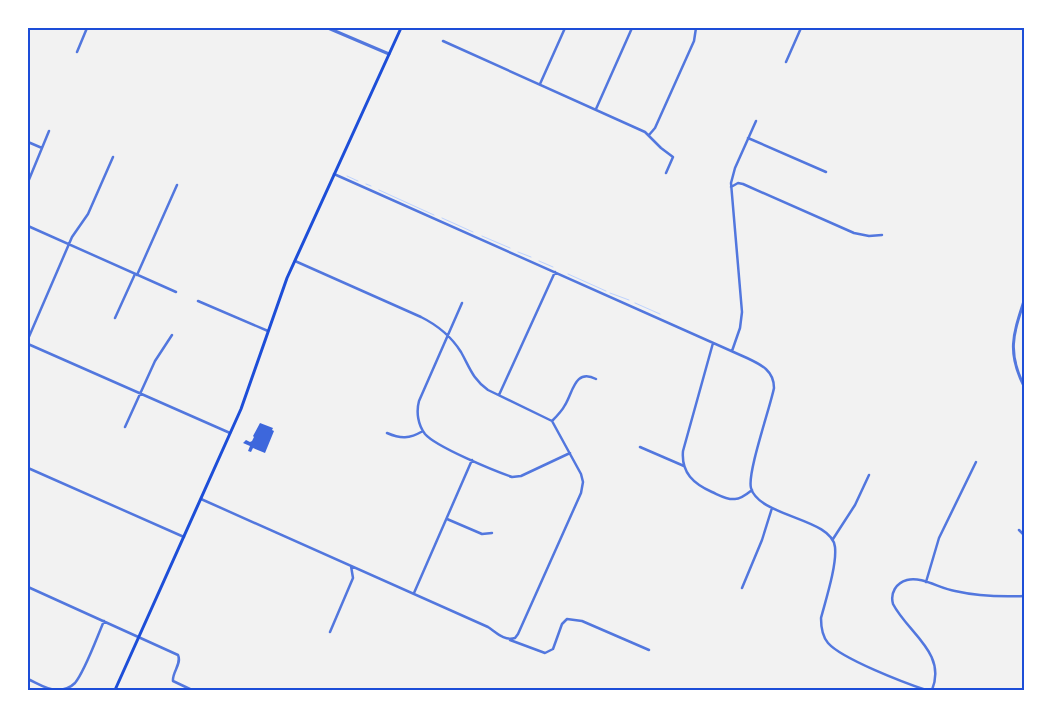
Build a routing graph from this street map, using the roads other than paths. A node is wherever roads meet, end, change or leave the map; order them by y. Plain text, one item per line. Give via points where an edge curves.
1 (87, 28) edge
2 (328, 28) edge
3 (401, 28) edge
4 (558, 28) edge
5 (632, 28) edge
6 (696, 28) edge
7 (801, 28) edge
8 (564, 29) edge
9 (442, 41) dead end
10 (77, 52) dead end
11 (389, 54) junction
12 (786, 62) dead end
13 (540, 84) junction
14 (596, 109) junction
15 (756, 121) dead end
16 (49, 131) dead end
17 (648, 135) junction
18 (748, 138) junction
19 (28, 142) edge
20 (42, 148) junction
21 (114, 157) dead end
22 (826, 172) dead end
23 (666, 173) dead end
24 (334, 174) junction
25 (28, 182) edge
26 (177, 185) dead end
27 (731, 187) junction
28 (28, 226) edge
29 (882, 235) dead end
30 (69, 245) junction
31 (295, 261) junction
32 (555, 272) junction
33 (136, 274) junction
34 (176, 292) dead end
35 (1024, 300) edge
36 (198, 301) dead end
37 (462, 303) dead end
38 (115, 318) dead end
39 (268, 331) junction
40 (172, 335) dead end
41 (448, 336) junction
42 (28, 339) edge
43 (713, 343) junction
44 (28, 344) edge
45 (732, 351) junction
46 (596, 379) dead end
47 (1024, 386) edge
48 (140, 394) junction
49 (499, 395) junction
50 (552, 421) junction
51 (125, 427) dead end
52 (423, 432) junction
53 (230, 433) junction
54 (387, 433) dead end
55 (640, 447) dead end
56 (570, 453) junction
57 (472, 460) junction
58 (976, 462) dead end
59 (28, 468) edge
60 (684, 468) junction
61 (869, 474) dead end
62 (752, 490) junction
63 (201, 499) junction
64 (772, 508) junction
65 (447, 519) junction
66 (1019, 530) dead end
67 (492, 533) dead end
68 (1024, 535) edge
69 (184, 537) junction
70 (833, 539) junction
71 (351, 566) junction
72 (926, 582) junction
73 (28, 587) edge
74 (742, 588) dead end
75 (414, 593) junction
76 (1024, 596) edge
77 (104, 622) junction
78 (330, 632) dead end
79 (139, 637) junction
80 (509, 639) junction
81 (649, 650) dead end
82 (28, 679) edge
83 (115, 690) edge
84 (192, 690) edge
85 (926, 690) edge
86 (932, 690) edge

1 - 10 street
2 - 11 street
3 - 11 main road
4 - 8 street
5 - 14 street
6 - 17 street via 694,41 657,124
7 - 12 street
8 - 13 street
9 - 13 street
11 - 24 main road
13 - 14 street
14 - 17 street
15 - 18 street
16 - 20 street
17 - 23 street via 673,157
18 - 22 street
18 - 27 street
19 - 20 street
20 - 25 street
21 - 30 street via 88,214
24 - 31 main road
24 - 32 street
26 - 33 street
27 - 29 street via 743,184 854,233
27 - 45 street via 742,312
28 - 30 street
30 - 33 street
30 - 42 street
31 - 39 main road
31 - 41 street via 420,317
32 - 43 street
32 - 49 street
33 - 34 street
33 - 38 street
35 - 47 street via 1013,347
36 - 39 street
37 - 41 street
39 - 53 main road
40 - 48 street via 155,361
41 - 49 street via 460,350 476,380
41 - 52 street via 418,406 418,421
43 - 45 street
43 - 60 street via 683,451
44 - 48 street
45 - 62 street via 763,366 774,382 752,472
46 - 50 street via 587,375 580,377 566,405
48 - 51 street
48 - 53 street
49 - 50 street
50 - 56 street
52 - 54 street via 406,438
52 - 57 street via 438,445
53 - 63 main road
55 - 60 street
56 - 57 street via 517,477
56 - 80 street via 582,477 581,493 518,634
57 - 65 street
58 - 72 street via 939,538
59 - 69 street
60 - 62 street via 699,486 724,497 739,498
61 - 70 street via 855,505
62 - 64 street
63 - 69 main road
63 - 71 street
64 - 70 street via 819,528
64 - 74 street
65 - 67 street via 482,534
65 - 75 street
66 - 68 street
69 - 79 main road
70 - 85 street via 834,559 821,618 826,640 849,658
71 - 75 street
71 - 78 street via 353,578
72 - 76 street via 957,592
72 - 86 street via 905,580 894,589 892,598 894,607 935,664
73 - 77 street
75 - 80 street
77 - 79 street
77 - 82 street via 74,684 64,690 53,690
79 - 83 main road
79 - 84 street via 178,655 173,681
80 - 81 street via 545,653 553,649 562,624 568,618

